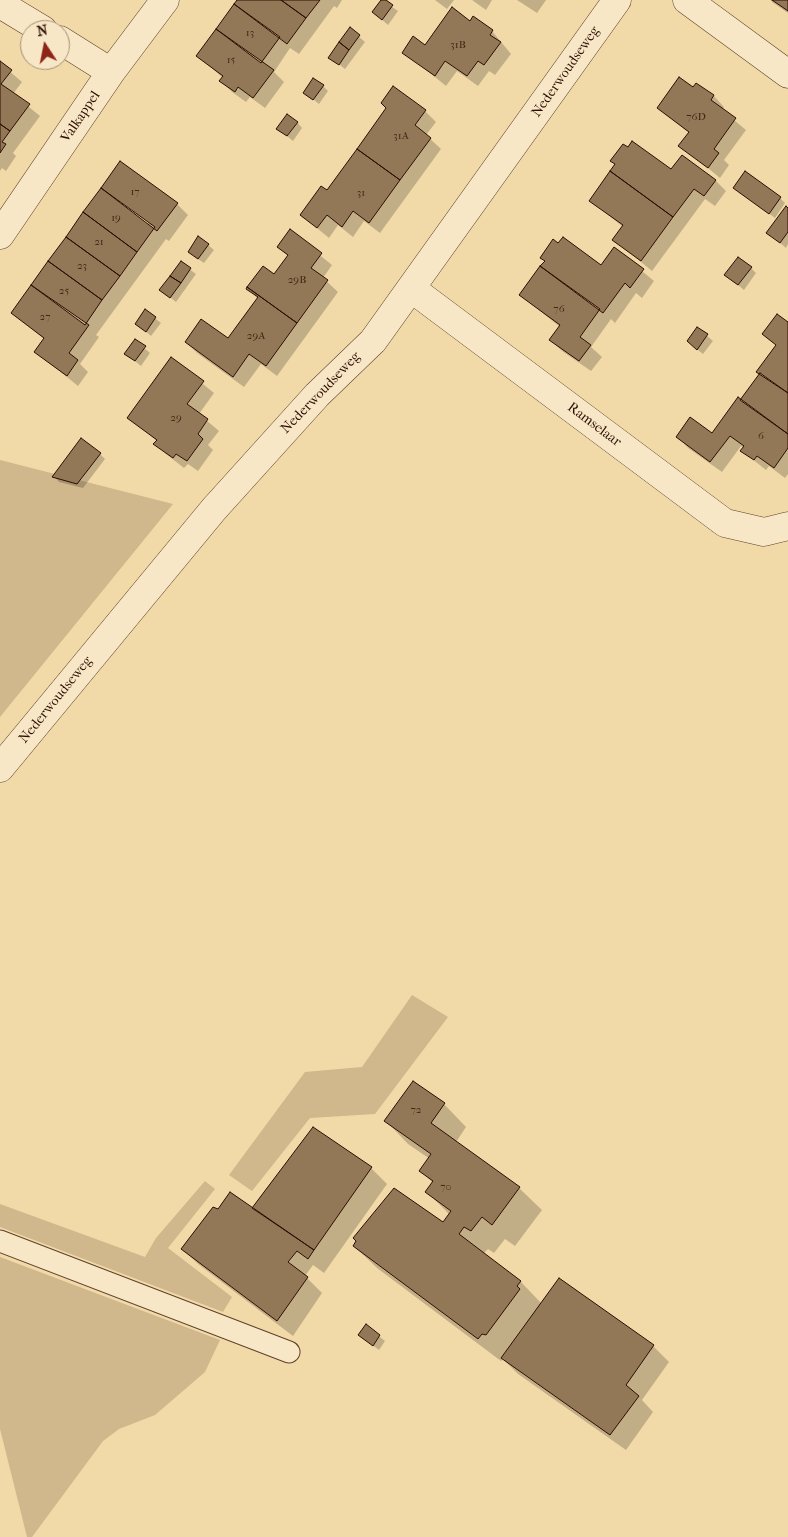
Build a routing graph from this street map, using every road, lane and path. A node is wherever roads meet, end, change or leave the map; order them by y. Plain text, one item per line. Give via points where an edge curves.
1 (165, 0) edge
2 (617, 0) edge
3 (687, 0) edge
4 (0, 4) edge
5 (26, 20) edge
6 (70, 46) edge
7 (111, 72) junction
8 (788, 74) edge
9 (0, 235) edge
10 (412, 289) junction
11 (788, 526) edge
12 (0, 768) edge
13 (0, 1242) edge
14 (289, 1352) dead end

1 - 7 street, Valkappel
2 - 10 street, Nederwoudseweg
3 - 8 street
4 - 5 street
6 - 7 street
7 - 9 street, Valkappel
10 - 11 street, Ramselaar via 725,523 764,532
10 - 12 street, Nederwoudseweg via 373,341 317,394 214,509
13 - 14 lane

